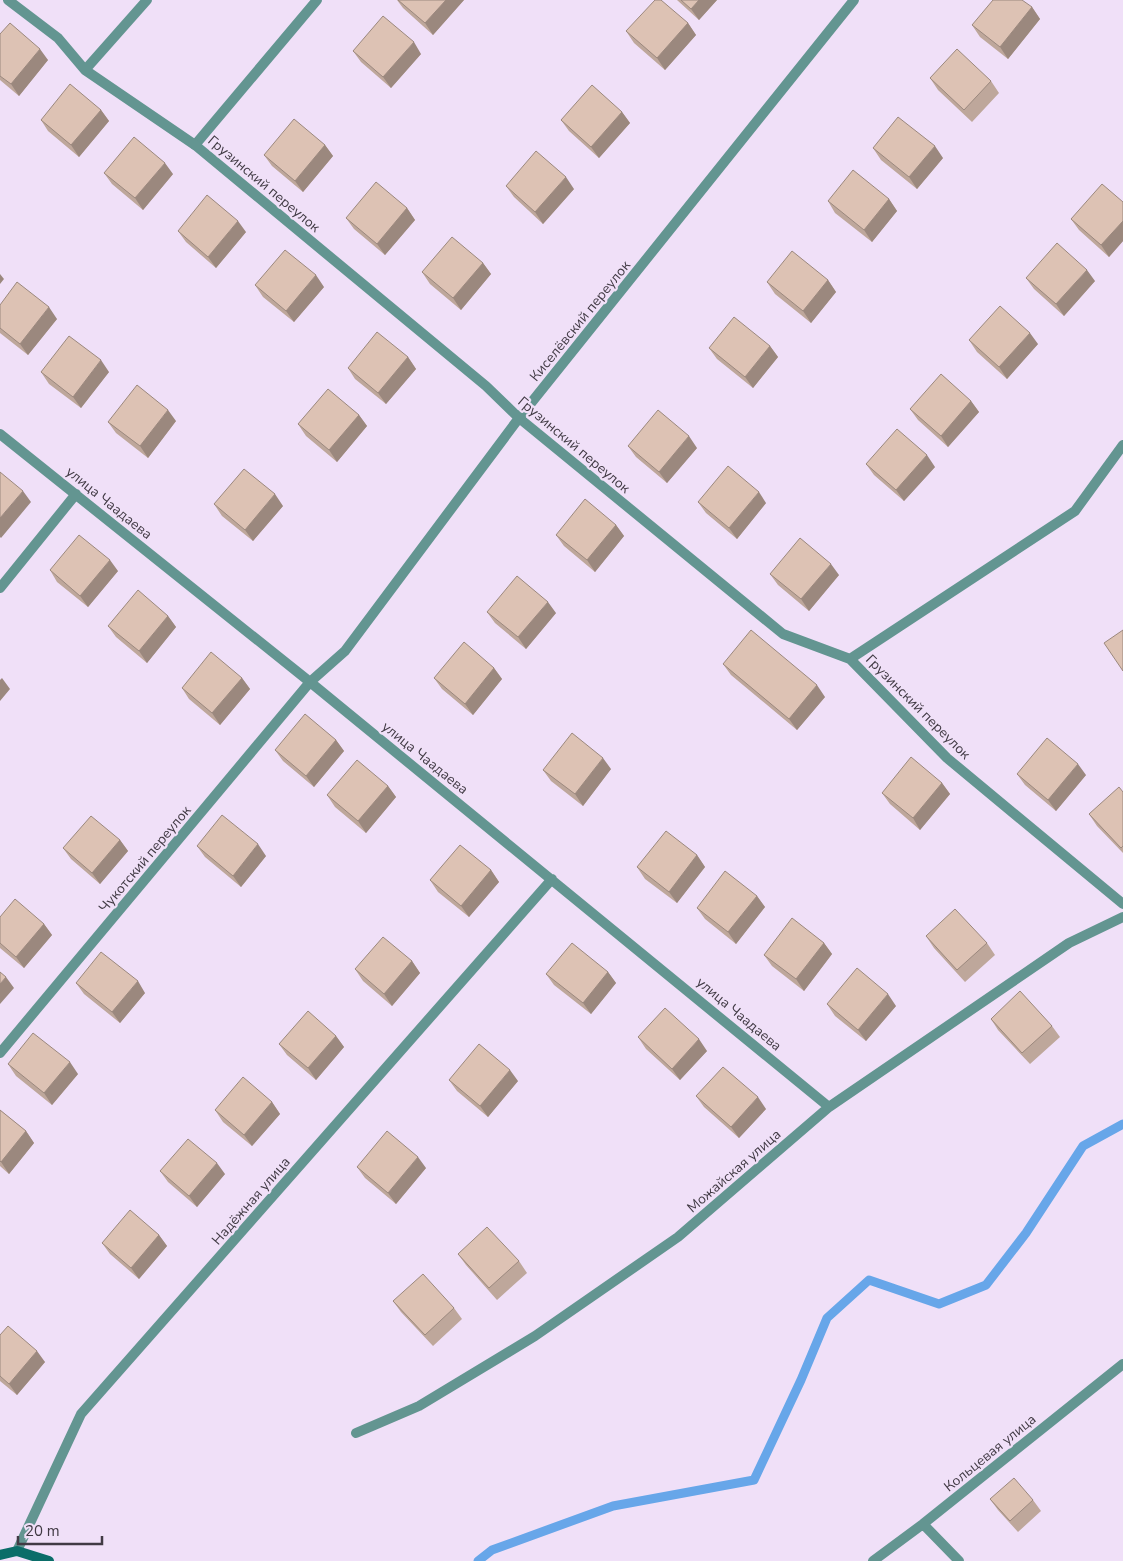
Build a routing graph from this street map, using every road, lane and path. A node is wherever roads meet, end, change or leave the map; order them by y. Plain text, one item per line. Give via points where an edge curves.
1 (8, 0) edge
2 (147, 0) edge
3 (317, 0) edge
4 (854, 0) edge
5 (85, 70) junction
6 (195, 145) junction
7 (519, 418) junction
8 (0, 434) edge
9 (1123, 445) edge
10 (76, 494) junction
11 (0, 588) edge
12 (850, 659) junction
13 (310, 682) junction
14 (552, 880) junction
15 (1123, 904) edge
16 (1123, 917) edge
17 (0, 1053) edge
18 (829, 1107) junction
19 (1123, 1364) edge
20 (356, 1433) dead end
21 (923, 1524) junction
22 (17, 1551) junction
23 (0, 1555) edge
24 (49, 1561) edge
25 (872, 1561) edge
26 (959, 1561) edge

1 - 5 street, Грузинский переулок via 58,38
2 - 5 street
3 - 6 street
4 - 7 street, Киселёвский переулок
5 - 6 street, Грузинский переулок
6 - 7 street, Грузинский переулок via 486,386
7 - 12 street, Грузинский переулок via 783,634
7 - 13 street, Киселёвский переулок via 345,651
8 - 10 street, улица Чаадаева
9 - 12 street via 1075,511
10 - 11 street
10 - 13 street, улица Чаадаева
12 - 15 street, Грузинский переулок via 947,758
13 - 14 street, улица Чаадаева
13 - 17 street, Чукотский переулок
14 - 18 street, улица Чаадаева
14 - 22 street, Надёжная улица via 81,1414
16 - 18 street, Можайская улица via 1069,943
18 - 20 street, Можайская улица via 678,1237 559,1320 419,1406
19 - 21 street, Кольцевая улица
21 - 25 street, Кольцевая улица
21 - 26 street
22 - 23 main road
22 - 24 main road

